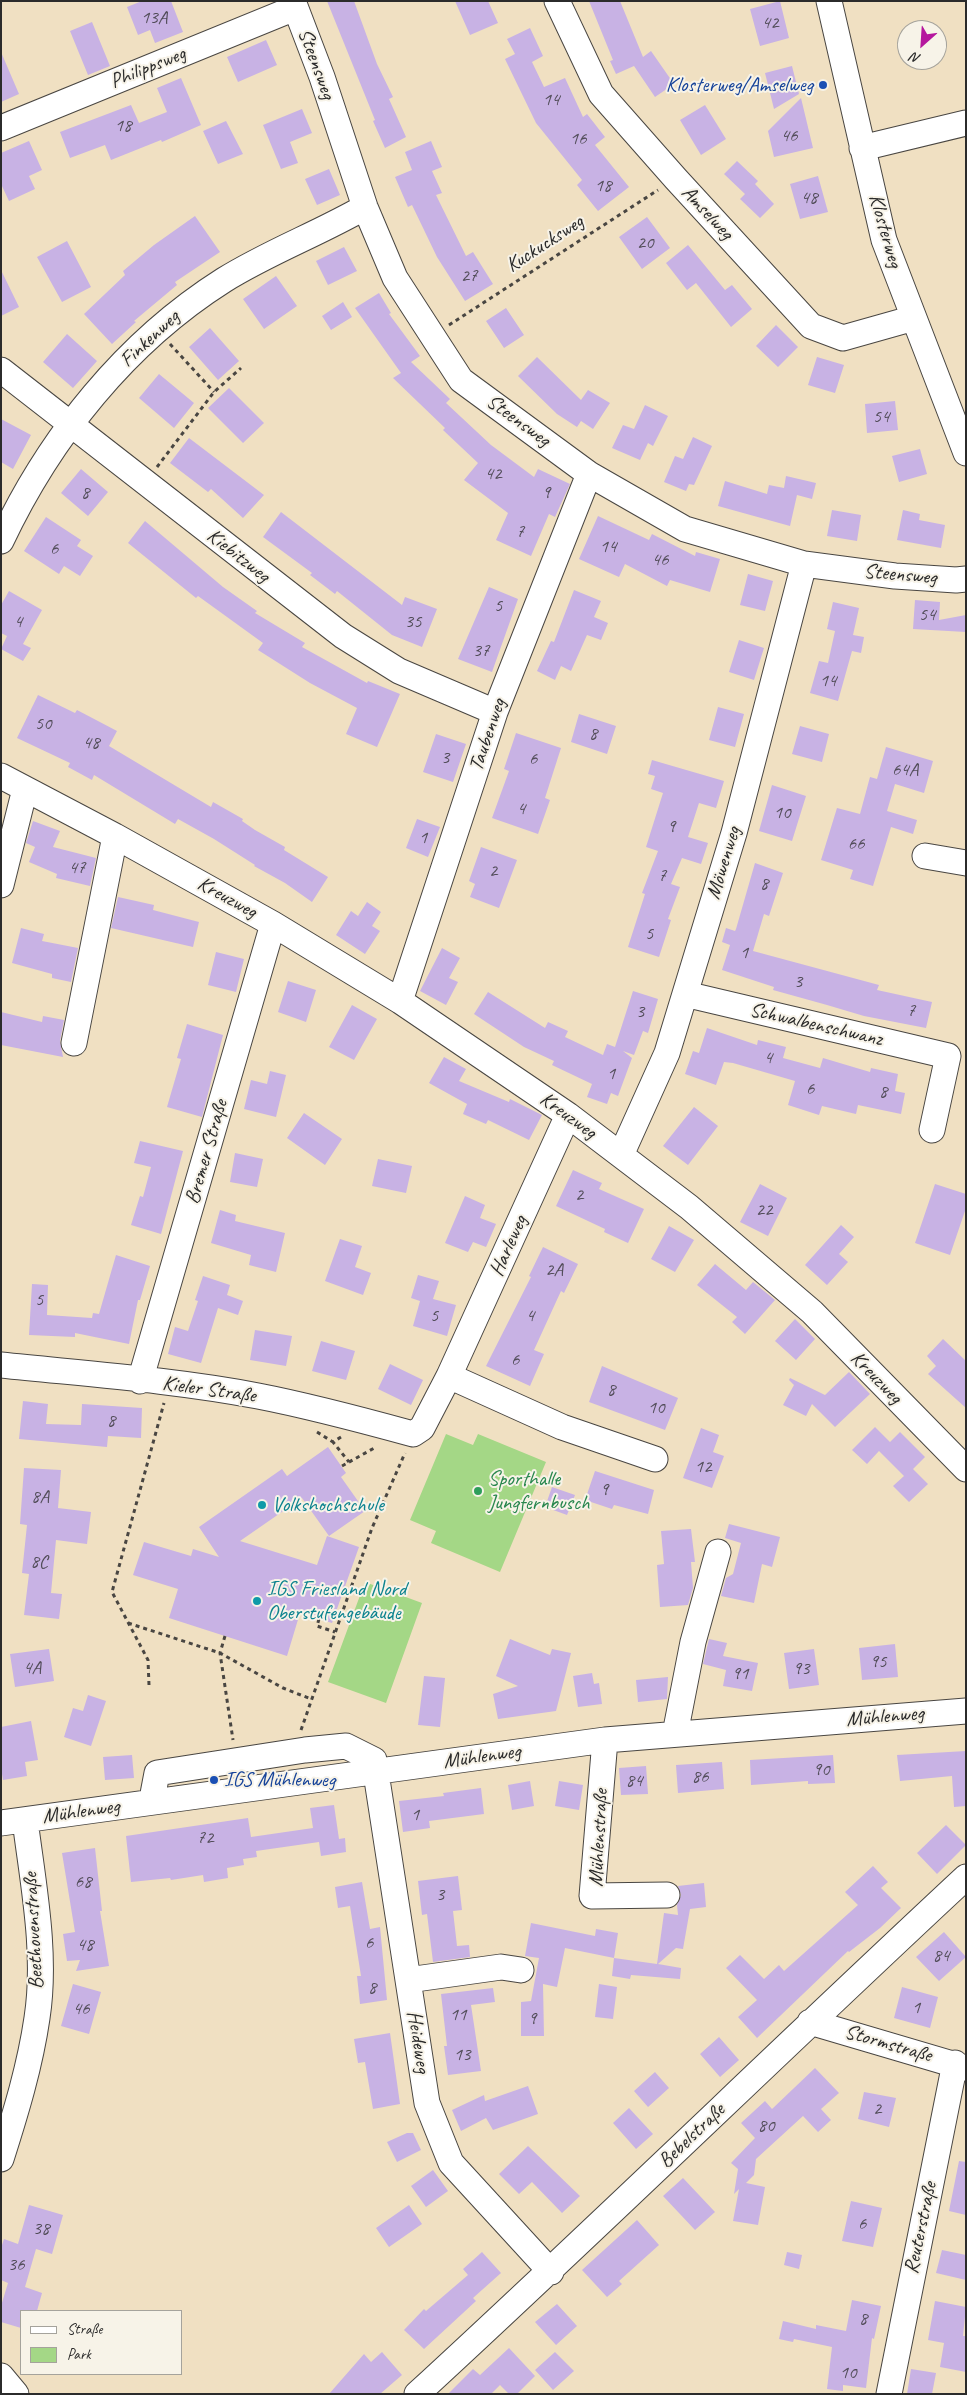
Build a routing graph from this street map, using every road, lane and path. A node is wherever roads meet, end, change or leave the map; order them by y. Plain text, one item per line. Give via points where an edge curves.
1 (557, 1) edge
2 (829, 1) edge
3 (294, 4) edge
4 (966, 123) edge
5 (1, 128) edge
6 (862, 148) junction
7 (676, 179) junction
8 (365, 207) junction
9 (914, 318) junction
10 (157, 330) junction
11 (432, 336) junction
12 (241, 368) dead end
13 (1, 370) edge
14 (214, 392) junction
15 (70, 423) junction
16 (966, 453) edge
17 (589, 474) junction
18 (144, 483) junction
19 (1, 542) edge
20 (804, 564) junction
21 (966, 578) edge
22 (495, 712) junction
23 (1, 776) edge
24 (25, 789) junction
25 (116, 836) junction
26 (925, 856) dead end
27 (966, 863) edge
28 (1, 885) edge
29 (273, 924) junction
30 (685, 994) junction
31 (400, 1001) junction
32 (74, 1043) dead end
33 (957, 1057) edge
34 (568, 1115) junction
35 (932, 1130) dead end
36 (621, 1155) junction
37 (1, 1365) edge
38 (449, 1376) junction
39 (140, 1381) junction
40 (169, 1384) junction
41 (314, 1431) dead end
42 (413, 1434) junction
43 (333, 1442) dead end
44 (655, 1459) dead end
45 (353, 1460) dead end
46 (342, 1466) dead end
47 (966, 1469) edge
48 (718, 1552) dead end
49 (319, 1618) dead end
50 (128, 1623) junction
51 (335, 1632) junction
52 (225, 1636) dead end
53 (220, 1653) junction
54 (150, 1685) dead end
55 (311, 1698) junction
56 (966, 1711) edge
57 (675, 1734) junction
58 (605, 1740) junction
59 (305, 1750) junction
60 (236, 1761) junction
61 (377, 1771) junction
62 (154, 1801) junction
63 (13, 1821) edge
64 (966, 1877) edge
65 (667, 1895) dead end
66 (520, 1970) dead end
67 (408, 1980) junction
68 (810, 2022) junction
69 (960, 2066) edge
70 (1, 2159) edge
71 (551, 2272) junction
72 (1, 2376) edge
73 (16, 2394) edge
74 (417, 2394) edge
75 (889, 2394) edge

1 - 7 street, Amselweg via 601,94
2 - 6 street, Klosterweg
3 - 5 street, Philippsweg
3 - 8 street, Steensweg
4 - 6 street
6 - 9 street, Klosterweg via 884,240
7 - 9 street, Amselweg via 810,326 843,338
7 - 11 path, Kuckucksweg
8 - 10 street, Finkenweg via 330,227 277,249 231,276
8 - 11 street, Steensweg via 395,278
9 - 16 street, Klosterweg
10 - 14 path
10 - 15 street, Finkenweg
11 - 17 street, Steensweg via 462,380
12 - 14 path
13 - 15 street, Kiebitzweg
14 - 18 path
15 - 18 street, Kiebitzweg
15 - 19 street, Finkenweg via 16,510
17 - 20 street, Steensweg via 685,529
17 - 22 street, Taubenweg
18 - 22 street, Kiebitzweg via 343,636 399,670
20 - 21 street, Steensweg via 896,576
20 - 30 street, Möwenweg via 734,833
22 - 31 street, Taubenweg
23 - 24 street, Kreuzweg
24 - 25 street, Kreuzweg
24 - 28 street
25 - 29 street, Kreuzweg
25 - 32 street
26 - 27 street
29 - 31 street, Kreuzweg
29 - 39 street, Bremer Straße
30 - 33 street, Schwalbenschwanz
30 - 36 street, Möwenweg via 667,1053
31 - 34 street, Kreuzweg
33 - 35 street, Schwalbenschwanz
34 - 36 street, Kreuzweg
34 - 38 street, Harleweg
36 - 47 street, Kreuzweg via 812,1312
37 - 39 street, Kieler Straße
38 - 42 street, Harleweg via 422,1428
38 - 44 street via 562,1428
39 - 40 street, Kieler Straße
40 - 42 street, Kieler Straße via 257,1396
40 - 50 path via 112,1592
41 - 43 path
42 - 51 path via 372,1528
45 - 46 path
48 - 57 street via 693,1642
49 - 51 path via 317,1626
50 - 53 path
50 - 54 path via 148,1660
51 - 55 path
52 - 53 path
53 - 55 path via 282,1688
53 - 60 path
55 - 59 path via 301,1728
56 - 57 street, Mühlenweg
57 - 58 street, Mühlenweg
58 - 61 street, Mühlenweg
58 - 65 street, Mühlenstraße via 592,1896
59 - 60 street
59 - 61 street via 346,1746 374,1760
60 - 62 street via 158,1773
61 - 62 street, Mühlenweg
61 - 67 street, Heideweg
62 - 63 street, Mühlenweg
63 - 70 street, Beethovenstraße via 40,1952 38,2017 22,2093
64 - 68 street, Bebelstraße
66 - 67 street via 501,1967
67 - 71 street, Heideweg via 427,2103 451,2163
68 - 69 street, Stormstraße
68 - 71 street, Bebelstraße
69 - 75 street, Reuterstraße
71 - 74 street, Bebelstraße
72 - 73 street

